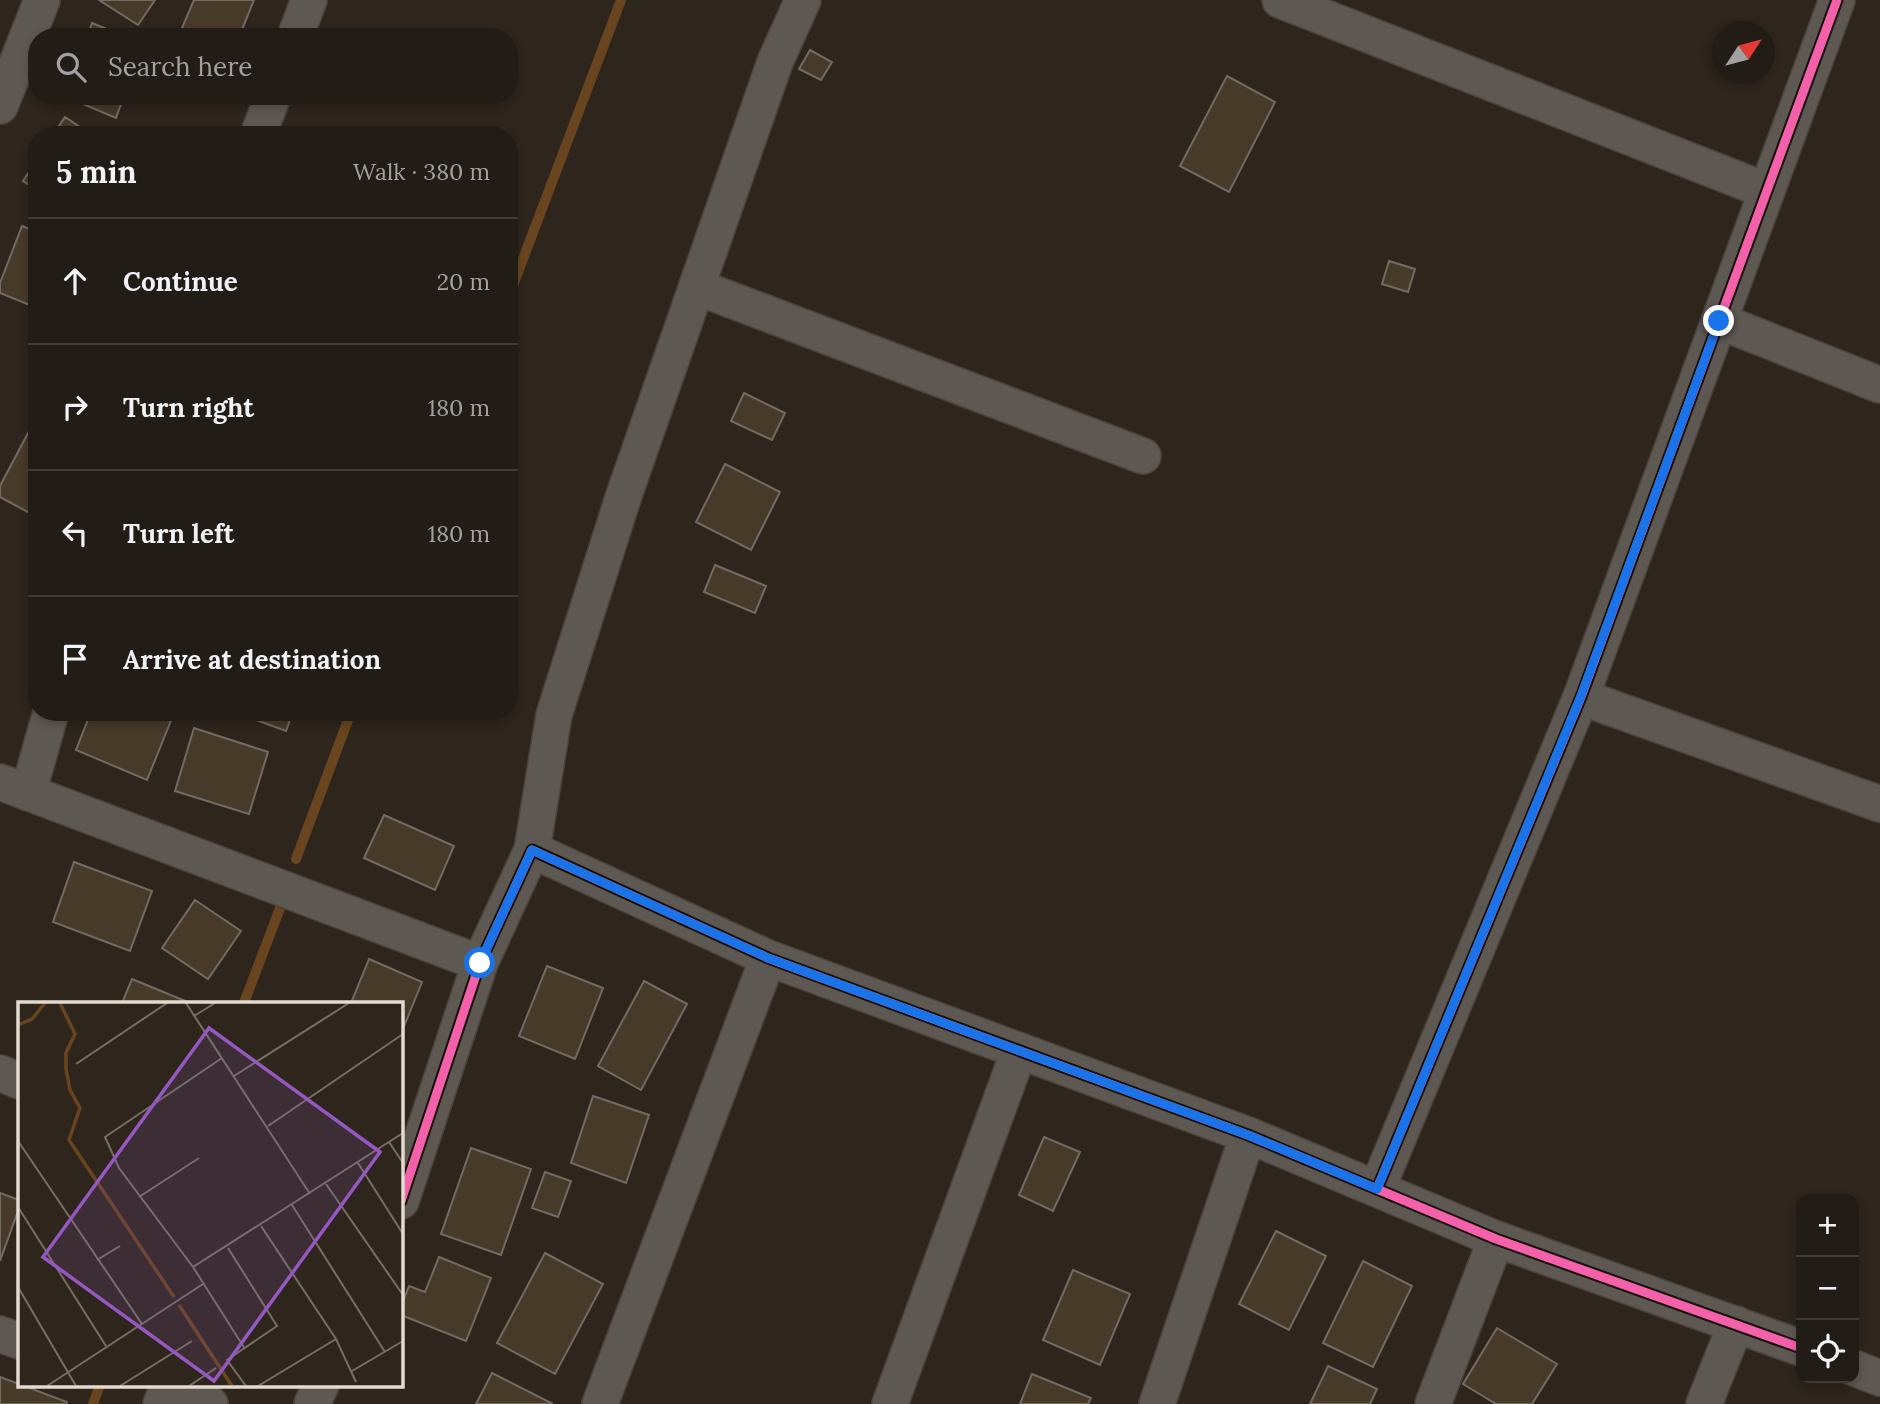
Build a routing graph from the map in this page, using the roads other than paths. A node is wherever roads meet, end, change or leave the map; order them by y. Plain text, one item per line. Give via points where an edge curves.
1 (42, 0) edge
2 (309, 0) edge
3 (803, 0) edge
4 (1280, 0) edge
5 (1837, 0) edge
6 (31, 28) edge
7 (298, 28) edge
8 (28, 35) edge
9 (270, 105) edge
10 (0, 106) edge
11 (261, 126) edge
12 (1767, 191) junction
13 (697, 287) junction
14 (1719, 321) junction
15 (1880, 386) edge
16 (1143, 456) dead end
17 (1581, 696) junction
18 (47, 721) edge
19 (14, 787) edge
20 (1880, 804) edge
21 (532, 850) junction
22 (768, 958) junction
23 (480, 963) junction
24 (1019, 1051) junction
25 (0, 1073) edge
26 (18, 1081) edge
27 (1248, 1135) junction
28 (1377, 1189) junction
29 (402, 1198) edge
30 (1496, 1239) junction
31 (1736, 1324) junction
32 (0, 1334) edge
33 (18, 1341) edge
34 (1796, 1346) edge
35 (1859, 1370) edge
36 (1880, 1378) edge
37 (321, 1386) edge
38 (161, 1404) edge
39 (210, 1404) edge
40 (312, 1404) edge
41 (600, 1404) edge
42 (890, 1404) edge
43 (1157, 1404) edge
44 (1433, 1404) edge
45 (1704, 1404) edge

1 - 6 street
2 - 7 street
3 - 13 street via 775,62
4 - 12 street
5 - 12 street
8 - 10 street
9 - 11 street
12 - 14 street
13 - 16 street
13 - 21 street via 554,715
14 - 15 street
14 - 17 street
17 - 20 street
17 - 28 street
18 - 19 street
19 - 23 street
21 - 22 street
21 - 23 street
22 - 24 street
22 - 41 street
23 - 29 street
24 - 27 street
24 - 42 street
25 - 26 street
27 - 28 street
27 - 43 street
28 - 30 street
30 - 31 street
30 - 44 street
31 - 34 street
31 - 45 street
32 - 33 street
35 - 36 street
37 - 40 street
38 - 39 street via 165,1394

